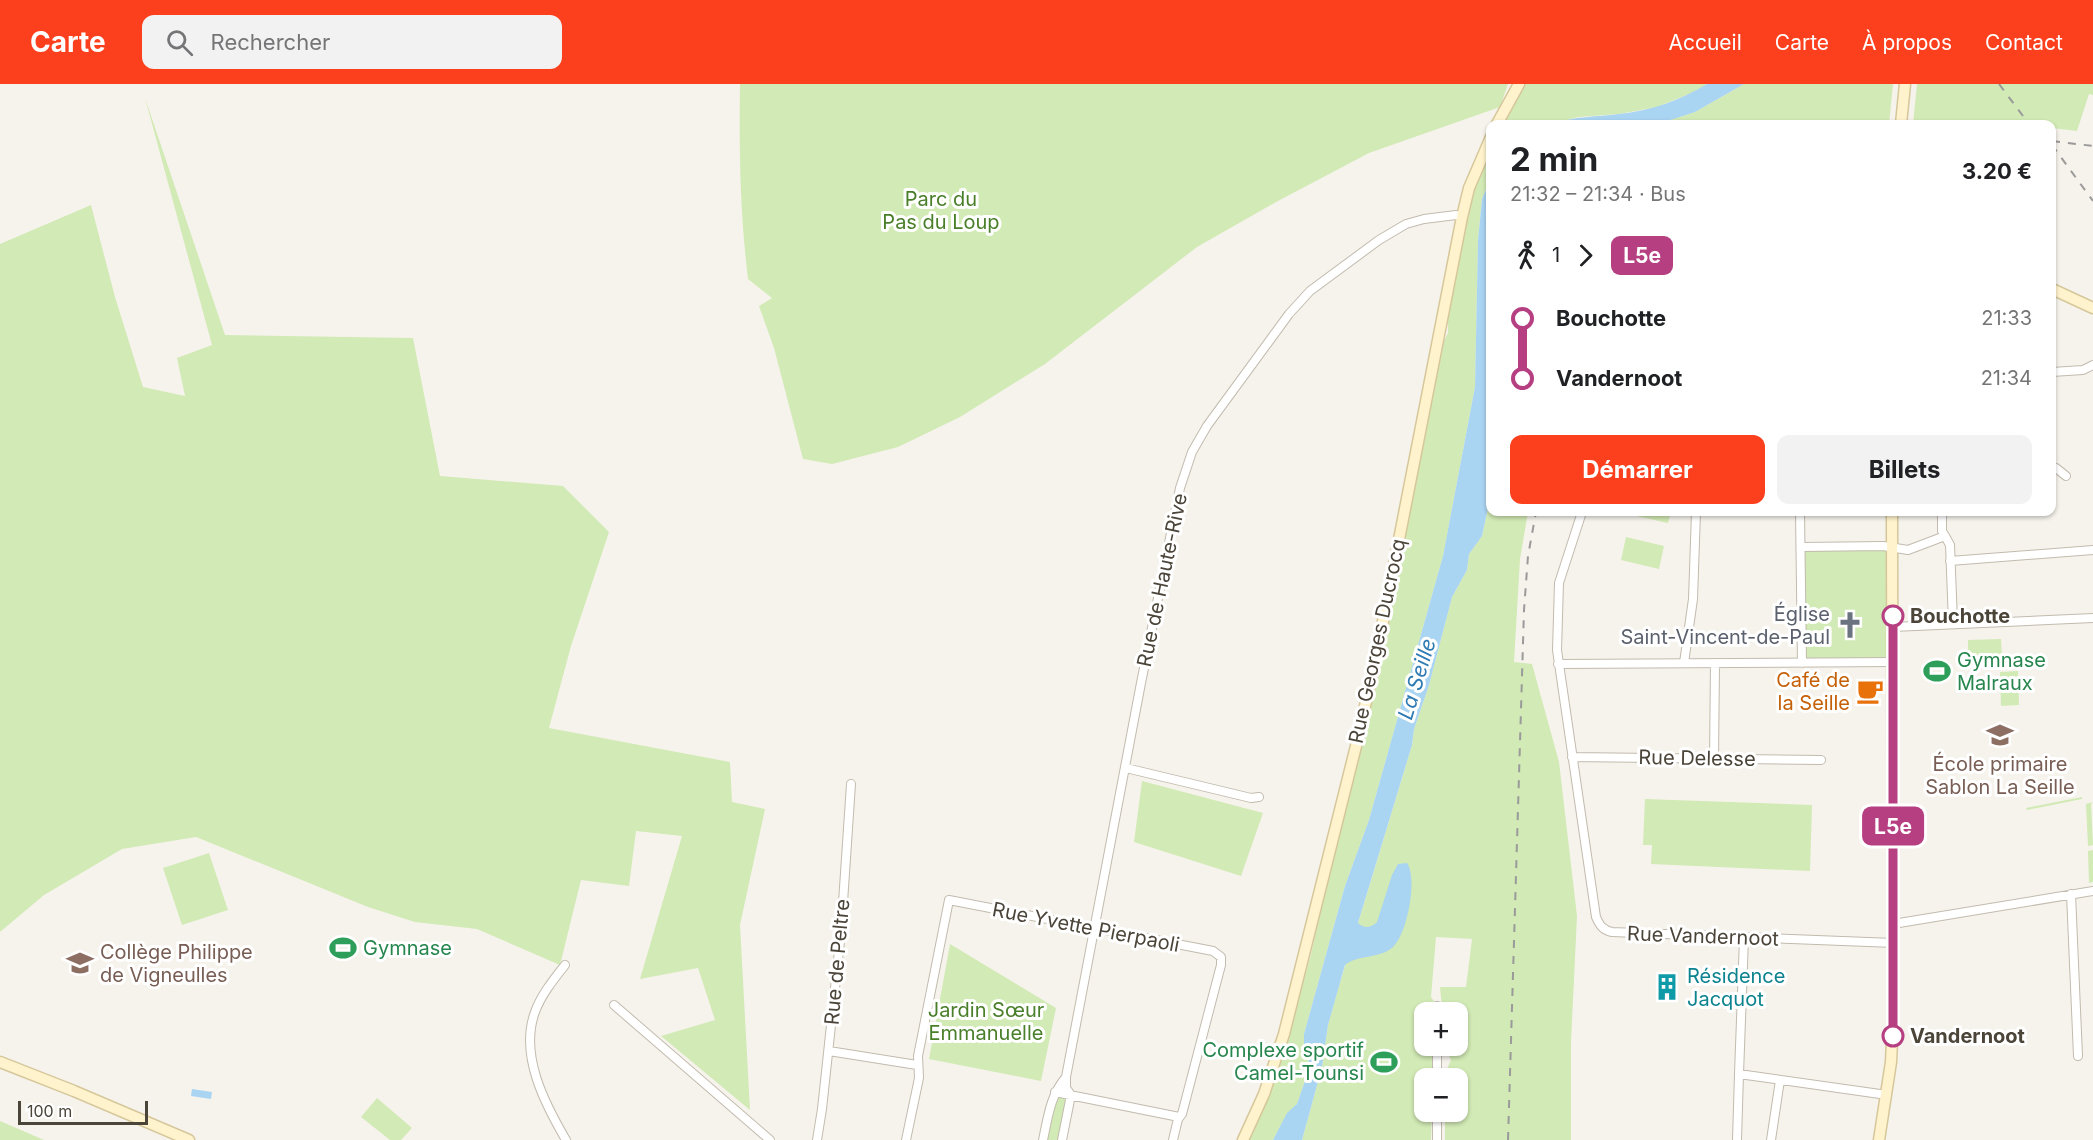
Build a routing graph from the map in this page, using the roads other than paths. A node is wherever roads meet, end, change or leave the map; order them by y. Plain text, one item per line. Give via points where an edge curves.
1 (1519, 84) edge
2 (1905, 84) edge
3 (1499, 120) edge
4 (1901, 120) edge
5 (1486, 149) edge
6 (1462, 217) junction
7 (2056, 291) edge
8 (2093, 308) edge
9 (2093, 365) edge
10 (2056, 372) edge
11 (2056, 468) edge
12 (2066, 476) dead end
13 (1581, 516) edge
14 (1696, 516) edge
15 (1800, 516) edge
16 (1892, 516) edge
17 (1942, 516) edge
18 (1945, 536) junction
19 (1802, 547) junction
20 (1893, 549) junction
21 (2093, 550) edge
22 (1950, 561) junction
23 (2093, 618) edge
24 (1953, 624) junction
25 (1893, 627) junction
26 (1893, 662) junction
27 (1684, 663) junction
28 (1715, 663) junction
29 (1802, 663) junction
30 (1558, 664) junction
31 (1572, 757) junction
32 (1714, 759) junction
33 (1821, 760) dead end
34 (1126, 768) junction
35 (851, 784) dead end
36 (1259, 797) dead end
37 (2093, 891) edge
38 (2071, 894) junction
39 (1893, 924) junction
40 (1095, 929) junction
41 (1744, 938) junction
42 (1894, 943) junction
43 (565, 965) dead end
44 (614, 1005) dead end
45 (829, 1051) junction
46 (2078, 1056) dead end
47 (0, 1062) edge
48 (917, 1065) junction
49 (1739, 1074) junction
50 (1066, 1077) junction
51 (1780, 1080) junction
52 (1055, 1092) junction
53 (1071, 1095) junction
54 (1887, 1095) junction
55 (1179, 1117) junction
56 (1437, 1122) edge
57 (189, 1140) edge
58 (566, 1140) edge
59 (770, 1140) edge
60 (817, 1140) edge
61 (907, 1140) edge
62 (1043, 1140) edge
63 (1062, 1140) edge
64 (1173, 1140) edge
65 (1243, 1140) edge
66 (1437, 1140) edge
67 (1737, 1140) edge
68 (1771, 1140) edge
69 (1879, 1140) edge

1 - 3 street
2 - 4 street
5 - 6 street, Rue Georges Ducrocq
6 - 34 street, Rue de Haute-Rive via 1406,224 1318,284 1296,305 1199,439 1180,488
6 - 65 street, Rue Georges Ducrocq via 1359,733 1284,1034 1264,1095
7 - 8 street
9 - 10 street via 2083,370
11 - 12 street
13 - 30 street, Rue Vandernoot via 1559,583
14 - 27 street via 1693,599
15 - 19 street
16 - 20 street
17 - 18 street
18 - 20 street via 1908,550
18 - 22 street via 1950,545
19 - 20 street
19 - 29 street
20 - 25 street
21 - 22 street
22 - 24 street
23 - 24 street
24 - 25 street
25 - 26 street
26 - 29 street
26 - 39 street
27 - 28 street
27 - 30 street
28 - 29 street
28 - 32 street
30 - 31 street, Rue Vandernoot
31 - 32 street, Rue Delesse
31 - 41 street, Rue Vandernoot via 1599,926 1612,932
32 - 33 street, Rue Delesse
34 - 36 street
34 - 40 street, Rue de Haute-Rive
35 - 45 street, Rue de Peltre
37 - 38 street
38 - 39 street
38 - 46 street
39 - 42 street
40 - 48 street, Rue Yvette Pierpaoli via 949,900
40 - 50 street, Rue de Haute-Rive
40 - 55 street, Rue Yvette Pierpaoli via 1213,951 1221,957
41 - 42 street, Rue Vandernoot
41 - 49 street
42 - 54 street via 1893,1039
43 - 58 street via 538,1006 530,1040 535,1076
44 - 59 street
45 - 48 street
45 - 60 street, Rue de Peltre
47 - 57 street
48 - 61 street via 919,1078
49 - 51 street
49 - 67 street
50 - 52 street, Rue de Haute-Rive
50 - 53 street, Rue de Haute-Rive
51 - 54 street
51 - 68 street
52 - 53 street
52 - 62 street, Rue de Haute-Rive
53 - 55 street
53 - 63 street, Rue de Haute-Rive
54 - 69 street
55 - 64 street
56 - 66 street

